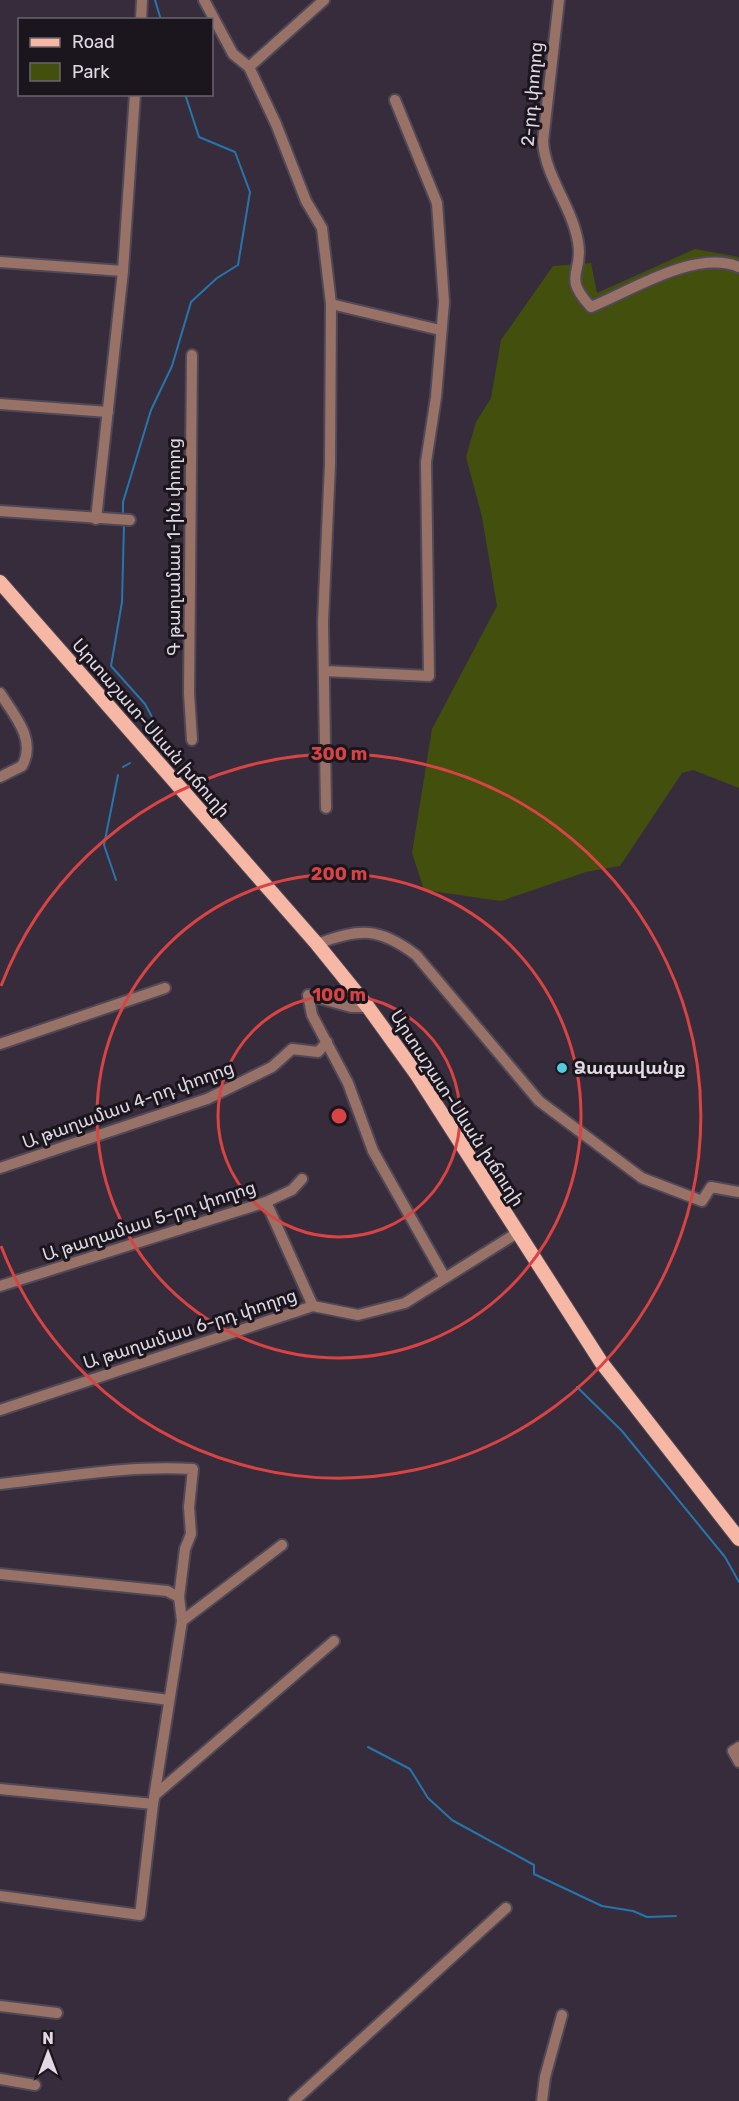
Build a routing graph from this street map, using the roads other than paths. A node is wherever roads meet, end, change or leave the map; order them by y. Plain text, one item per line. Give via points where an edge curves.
1 (142, 0) edge
2 (204, 0) edge
3 (324, 0) edge
4 (559, 0) edge
5 (141, 18) edge
6 (249, 67) junction
7 (135, 96) edge
8 (395, 100) dead end
9 (0, 262) edge
10 (739, 267) edge
11 (123, 271) junction
12 (331, 304) junction
13 (440, 330) junction
14 (192, 355) dead end
15 (0, 405) edge
16 (108, 412) junction
17 (0, 511) edge
18 (96, 519) junction
19 (130, 520) dead end
20 (0, 582) edge
21 (324, 671) junction
22 (0, 693) edge
23 (192, 740) dead end
24 (0, 777) edge
25 (326, 808) dead end
26 (317, 944) junction
27 (165, 988) dead end
28 (368, 1007) junction
29 (327, 1042) junction
30 (0, 1044) edge
31 (0, 1168) edge
32 (302, 1179) dead end
33 (739, 1192) edge
34 (266, 1202) junction
35 (517, 1233) junction
36 (445, 1278) junction
37 (0, 1286) edge
38 (313, 1306) junction
39 (0, 1410) edge
40 (0, 1484) edge
41 (739, 1539) edge
42 (282, 1545) dead end
43 (0, 1574) edge
44 (179, 1597) junction
45 (182, 1621) junction
46 (334, 1641) dead end
47 (0, 1678) edge
48 (169, 1700) junction
49 (739, 1747) edge
50 (739, 1762) edge
51 (0, 1789) edge
52 (154, 1799) junction
53 (0, 1896) edge
54 (506, 1908) dead end
55 (0, 2006) edge
56 (57, 2013) dead end
57 (562, 2015) dead end
58 (0, 2079) edge
59 (35, 2085) dead end
60 (294, 2101) edge
61 (542, 2101) edge

1 - 5 street
2 - 6 street via 232,54
3 - 6 street
4 - 10 street, 2-րդ փողոց via 543,141 544,157 571,216 579,245 576,291 591,307 685,265 724,261
6 - 12 street via 306,201 322,228
7 - 11 street
8 - 13 street via 437,203 444,302
9 - 11 street
11 - 16 street
12 - 13 street
12 - 21 street
13 - 21 street via 436,397 426,462 429,676
14 - 23 street, Գ թաղամաս 1-ին փողոց
15 - 16 street
16 - 18 street
17 - 18 street
18 - 19 street
20 - 26 main road, Արտաշատ-Սևան խճուղի
21 - 25 street
22 - 24 street via 29,745 22,766
26 - 28 main road, Արտաշատ-Սևան խճուղի
26 - 33 street via 338,936 372,932 395,939 416,955 538,1101 567,1125 642,1178 702,1201 711,1187
27 - 30 street
28 - 29 street via 351,1007 308,995 312,1015
28 - 35 main road, Արտաշատ-Սևան խճուղի via 417,1075
29 - 31 street, Ա թաղամաս 4-րդ փողոց via 318,1052 292,1049 272,1066 207,1099
29 - 36 street via 348,1083 373,1151
32 - 34 street, Ա թաղամաս 5-րդ փողոց via 292,1191
34 - 37 street, Ա թաղամաս 5-րդ փողոց
34 - 38 street
35 - 36 street, Ա թաղամաս 6-րդ փողոց
35 - 41 main road, Արտաշատ-Սևան խճուղի via 601,1362
36 - 38 street, Ա թաղամաս 6-րդ փողոց via 405,1303 358,1315
38 - 39 street, Ա թաղամաս 6-րդ փողոց
40 - 44 street via 119,1469 193,1469 191,1534 185,1549
42 - 45 street
43 - 44 street via 167,1591
44 - 45 street
45 - 48 street
46 - 52 street
47 - 48 street
48 - 52 street
49 - 50 street via 733,1751
51 - 52 street
52 - 53 street via 140,1915
54 - 60 street
55 - 56 street
57 - 61 street
58 - 59 street

